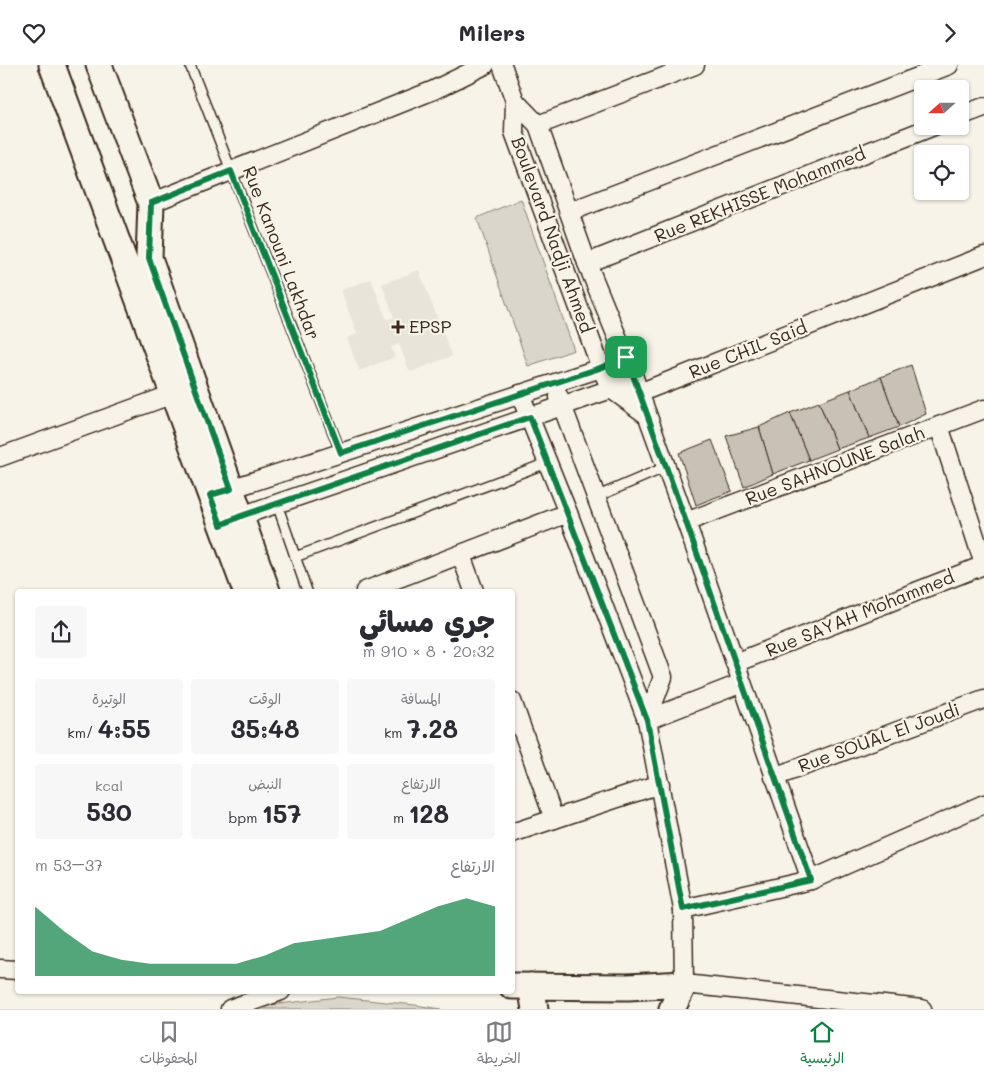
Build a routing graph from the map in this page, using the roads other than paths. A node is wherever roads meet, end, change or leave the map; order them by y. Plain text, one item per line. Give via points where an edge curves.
1 (52, 65) edge
2 (99, 65) edge
3 (190, 65) edge
4 (485, 65) edge
5 (502, 65) edge
6 (695, 65) edge
7 (949, 65) edge
8 (515, 101) junction
9 (984, 107) edge
10 (969, 113) edge
11 (538, 125) junction
12 (914, 134) edge
13 (231, 171) junction
14 (151, 203) junction
15 (569, 212) junction
16 (984, 256) edge
17 (587, 263) junction
18 (626, 357) junction
19 (600, 368) junction
20 (554, 383) junction
21 (628, 390) junction
22 (173, 394) junction
23 (520, 394) junction
24 (562, 406) junction
25 (984, 409) edge
26 (530, 417) junction
27 (939, 426) junction
28 (341, 453) junction
29 (0, 457) edge
30 (548, 463) junction
31 (666, 467) junction
32 (221, 492) junction
33 (596, 497) junction
34 (277, 504) junction
35 (568, 513) junction
36 (231, 520) junction
37 (686, 522) junction
38 (461, 555) junction
39 (295, 557) junction
40 (984, 564) edge
41 (409, 583) edge
42 (246, 589) edge
43 (266, 589) edge
44 (305, 589) edge
45 (376, 589) edge
46 (473, 589) edge
47 (735, 663) junction
48 (742, 683) junction
49 (984, 699) edge
50 (515, 709) edge
51 (647, 720) junction
52 (774, 777) junction
53 (660, 784) junction
54 (984, 804) edge
55 (554, 819) junction
56 (515, 832) edge
57 (811, 880) junction
58 (683, 909) junction
59 (0, 969) edge
60 (15, 969) edge
61 (684, 984) junction
62 (526, 993) edge
63 (272, 994) edge
64 (230, 1009) edge
65 (672, 1009) edge
66 (922, 1009) edge

1 - 22 main road
2 - 14 main road
3 - 13 lane, Rue Kanouni Lakhdar
4 - 13 street via 434,90
5 - 8 street, Boulevard Nadji Ahmed
6 - 11 street
7 - 15 street
8 - 11 street
8 - 19 street, Boulevard Nadji Ahmed via 514,132
9 - 10 street
11 - 15 street
12 - 17 street, Rue REKHISSE Mohammed
13 - 14 street
13 - 28 lane, Rue Kanouni Lakhdar
14 - 32 main road via 149,258
15 - 17 street
16 - 21 street, Rue CHIL Said
17 - 18 street
18 - 19 street
18 - 21 street
19 - 20 street
19 - 21 street, Boulevard Nadji Ahmed
20 - 23 street
20 - 24 street
21 - 24 street, Rue CHIL Said
21 - 31 street, Boulevard Nadji Ahmed via 647,415
22 - 29 street
22 - 32 main road
23 - 26 street
23 - 28 street
24 - 26 street, Rue CHIL Said
24 - 33 street
25 - 27 street, Rue SAHNOUNE Salah
26 - 30 street
26 - 34 street, Rue CHIL Said
27 - 37 street, Rue SAHNOUNE Salah
27 - 40 street
28 - 32 street
30 - 35 street
30 - 39 lane
31 - 33 lane
31 - 37 street
32 - 36 main road
33 - 51 street via 663,677
34 - 36 street, Rue CHIL Said
34 - 39 lane
35 - 38 street
35 - 51 street
36 - 42 main road
36 - 43 main road
37 - 47 street
38 - 41 street
38 - 46 street
39 - 44 lane
40 - 47 street, Rue SAYAH Mohammed
41 - 45 street
47 - 48 street
48 - 51 street
48 - 52 street
49 - 52 street, Rue SOUAL El Joudi
50 - 55 street
51 - 53 street
52 - 57 street
53 - 55 street
53 - 58 street
54 - 57 street
55 - 56 street
57 - 58 street
58 - 61 street
59 - 60 street
61 - 62 main road
61 - 65 main road
61 - 66 street
63 - 64 street

